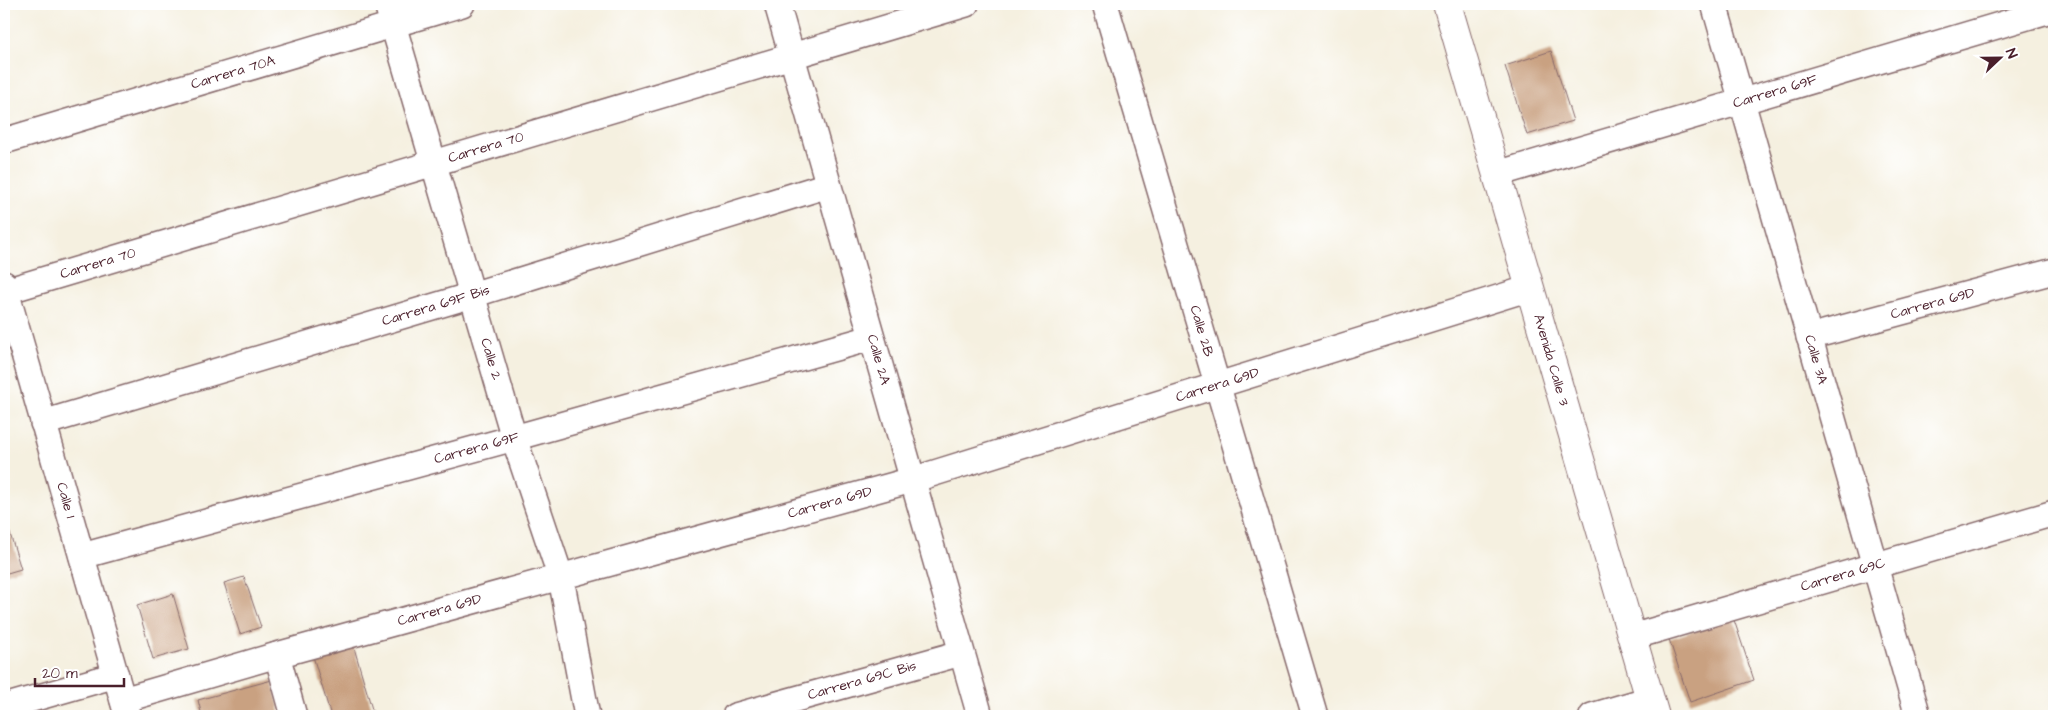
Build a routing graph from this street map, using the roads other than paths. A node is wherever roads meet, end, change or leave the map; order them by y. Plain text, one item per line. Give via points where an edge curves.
1 (462, 4) edge
2 (777, 4) edge
3 (966, 4) edge
4 (1105, 4) edge
5 (1448, 4) edge
6 (1714, 4) edge
7 (2054, 9) edge
8 (390, 14) edge
9 (792, 56) junction
10 (1742, 102) junction
11 (4, 141) edge
12 (434, 162) junction
13 (1497, 174) junction
14 (828, 185) junction
15 (2054, 271) edge
16 (5, 288) edge
17 (1530, 288) junction
18 (472, 295) junction
19 (1809, 337) junction
20 (871, 338) junction
21 (1217, 385) junction
22 (43, 422) junction
23 (514, 438) junction
24 (912, 480) junction
25 (2054, 512) edge
26 (82, 556) junction
27 (1875, 566) junction
28 (561, 578) junction
29 (1632, 636) junction
30 (961, 653) junction
31 (277, 655) junction
32 (116, 674) junction
33 (4, 707) edge
34 (125, 708) edge
35 (1652, 708) edge
36 (294, 716) edge
37 (587, 716) edge
38 (736, 716) edge
39 (980, 716) edge
40 (1314, 716) edge
41 (1592, 716) edge
42 (1918, 716) edge

1 - 8 street, Carrera 70A
2 - 9 street, Calle 2A
3 - 9 street, Carrera 70
4 - 21 street, Calle 2B
5 - 13 street, Avenida Calle 3
6 - 10 street, Calle 3A
7 - 10 street, Carrera 69F
8 - 11 street, Carrera 70A
8 - 12 street, Calle 2
9 - 12 street, Carrera 70
9 - 14 street, Calle 2A
10 - 13 street, Carrera 69F
10 - 19 street, Calle 3A
12 - 16 street, Carrera 70
12 - 18 street, Calle 2
13 - 17 street, Avenida Calle 3
14 - 18 street, Carrera 69F Bis
14 - 20 street, Calle 2A
15 - 19 street, Carrera 69D
16 - 22 street, Calle 1
17 - 21 street, Carrera 69D
17 - 29 street, Avenida Calle 3
18 - 22 street, Carrera 69F Bis
18 - 23 street, Calle 2
19 - 27 street, Calle 3A
20 - 23 street, Carrera 69F
20 - 24 street, Calle 2A
21 - 24 street, Carrera 69D
21 - 40 street, Calle 2B
22 - 26 street, Calle 1
23 - 26 street, Carrera 69F
23 - 28 street, Calle 2
24 - 28 street, Carrera 69D
24 - 30 street, Calle 2A
25 - 27 street, Carrera 69C
26 - 32 street, Calle 1
27 - 29 street, Carrera 69C
27 - 42 street, Calle 3A
28 - 31 street, Carrera 69D
28 - 37 street, Calle 2
29 - 35 street, Avenida Calle 3
30 - 38 street, Carrera 69C Bis
30 - 39 street, Calle 2A
31 - 34 street, Carrera 69D
31 - 36 street
32 - 33 street
32 - 34 street, Calle 1
35 - 41 street

